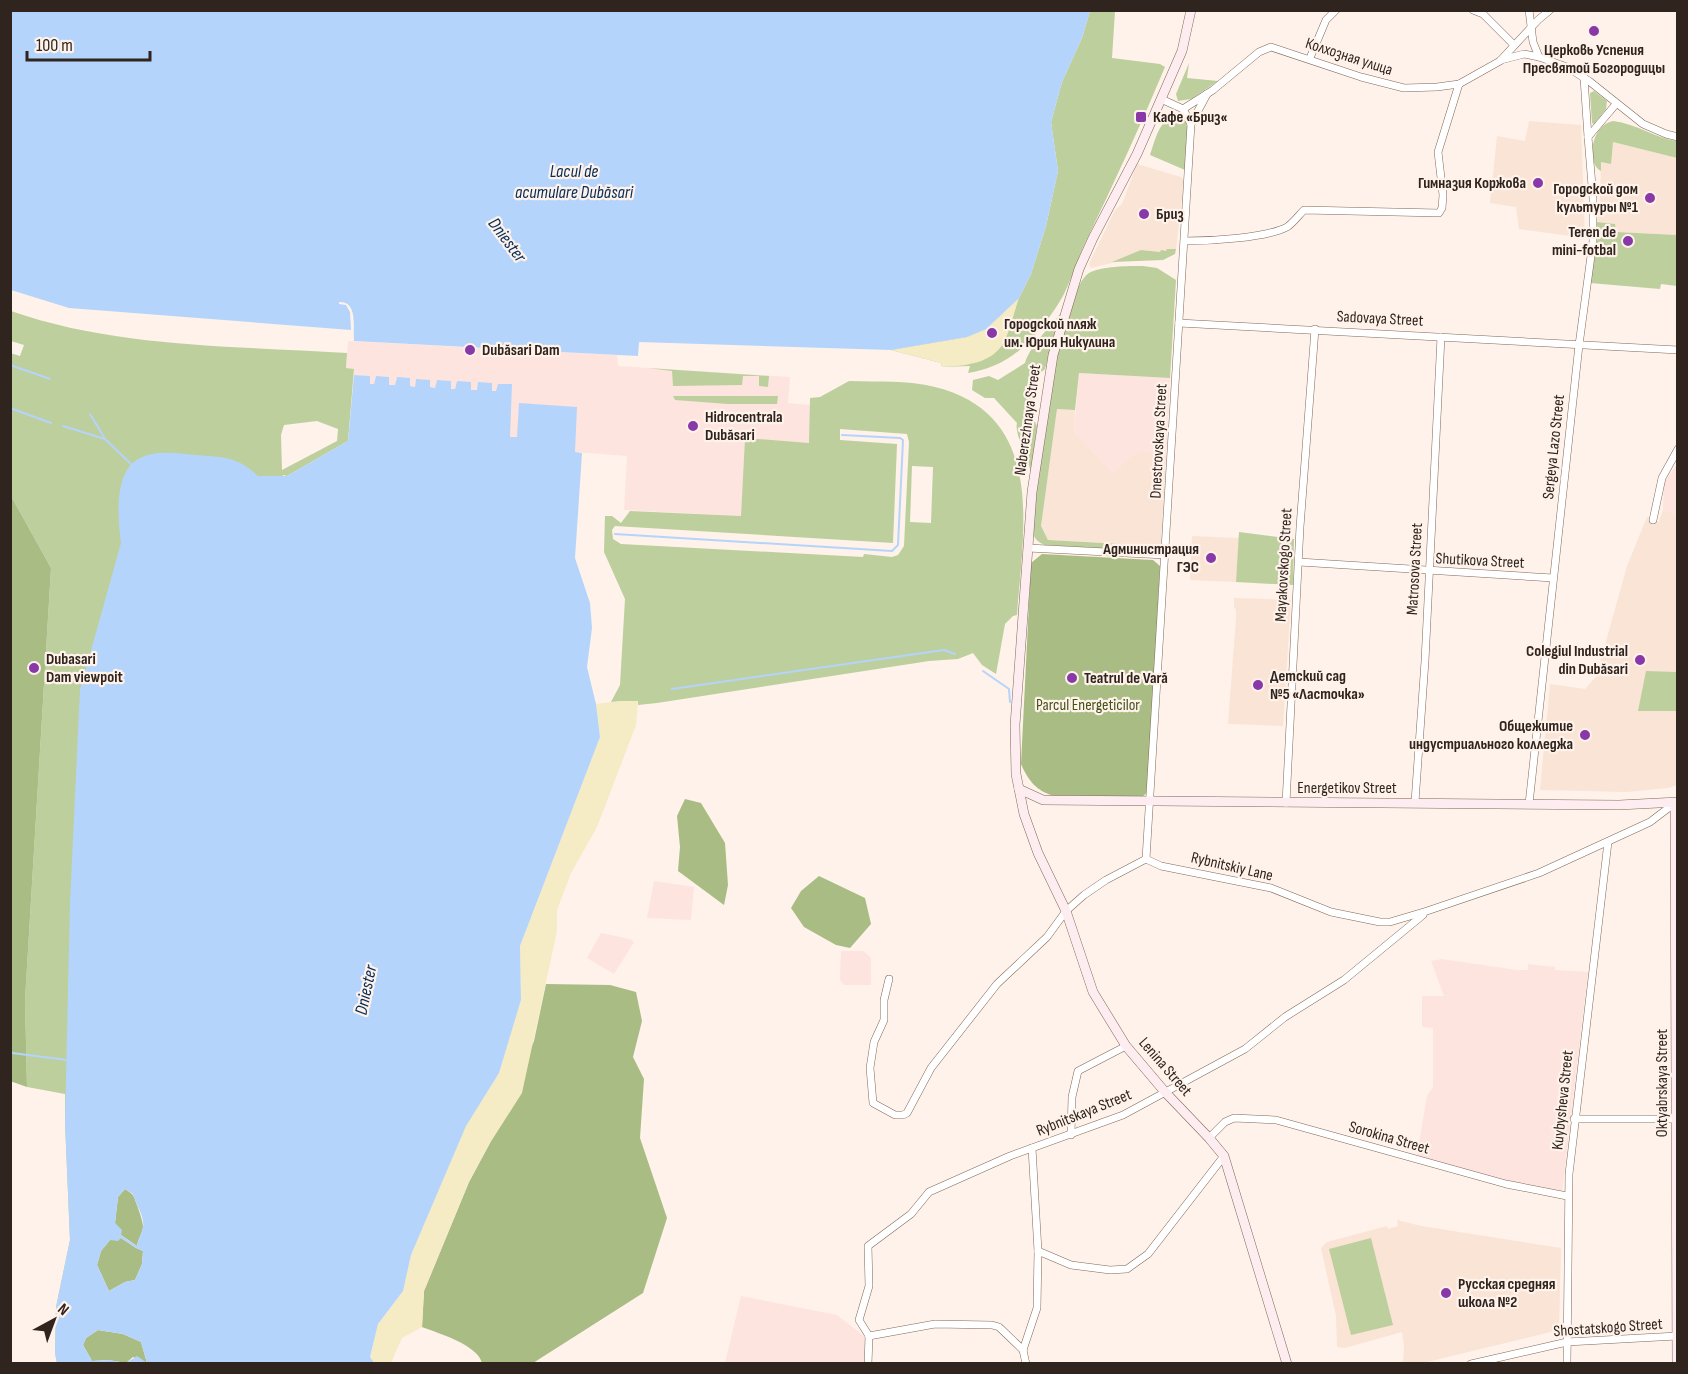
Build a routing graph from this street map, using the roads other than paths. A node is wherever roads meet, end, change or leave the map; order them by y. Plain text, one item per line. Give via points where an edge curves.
1 (1191, 10) edge
2 (1336, 10) edge
3 (1473, 10) edge
4 (1529, 10) edge
5 (1550, 10) edge
6 (1531, 28) junction
7 (1514, 45) junction
8 (1539, 57) junction
9 (1310, 58) junction
10 (1500, 60) junction
11 (1584, 78) junction
12 (1459, 84) junction
13 (1208, 93) junction
14 (1161, 99) junction
15 (1616, 104) junction
16 (1183, 109) junction
17 (1191, 124) junction
18 (1588, 137) junction
19 (1677, 137) edge
20 (1185, 241) junction
21 (1179, 323) junction
22 (1315, 329) junction
23 (1440, 337) junction
24 (1579, 345) junction
25 (1677, 350) edge
26 (1677, 449) edge
27 (1653, 520) dead end
28 (1028, 548) junction
29 (1165, 555) junction
30 (1299, 562) junction
31 (1429, 571) junction
32 (1553, 578) junction
33 (1019, 789) junction
34 (1150, 802) junction
35 (1415, 802) junction
36 (1676, 802) edge
37 (1286, 803) junction
38 (1529, 804) junction
39 (1608, 842) junction
40 (1146, 859) junction
41 (1066, 911) junction
42 (1427, 911) junction
43 (889, 979) dead end
44 (1126, 1046) junction
45 (1165, 1092) junction
46 (1574, 1119) junction
47 (1677, 1119) edge
48 (1071, 1135) junction
49 (1209, 1138) junction
50 (1032, 1148) junction
51 (1224, 1156) junction
52 (1568, 1196) junction
53 (1038, 1251) junction
54 (869, 1336) junction
55 (1677, 1336) edge
56 (1567, 1342) junction
57 (1023, 1350) junction
58 (868, 1364) edge
59 (1026, 1364) edge
60 (1287, 1364) edge
61 (1471, 1364) edge
62 (1566, 1364) edge
63 (1677, 1364) edge

1 - 14 street, Naberezhnaya Street via 1182,51
2 - 9 street via 1326,20
3 - 7 street via 1483,14
4 - 6 street
5 - 6 street, Колхозная улица
6 - 7 street, Колхозная улица
6 - 8 street
7 - 10 street, Колхозная улица
8 - 10 street via 1524,54
8 - 11 street
9 - 12 street, Колхозная улица via 1404,88
9 - 13 street, Колхозная улица via 1271,47 1259,52
10 - 12 street, Колхозная улица
11 - 15 street
11 - 18 street, Sergeya Lazo Street
12 - 20 street via 1438,152 1443,195 1439,213 1304,210 1289,226 1277,231
13 - 16 street, Колхозная улица
13 - 17 street
14 - 16 street
14 - 28 street, Naberezhnaya Street via 1079,269 1058,334 1032,492
15 - 18 street
15 - 19 street via 1643,124
16 - 17 street
17 - 20 street, Dnestrovskaya Street
18 - 24 street, Sergeya Lazo Street via 1593,241
20 - 21 street, Dnestrovskaya Street
21 - 22 street, Sadovaya Street
21 - 29 street, Dnestrovskaya Street
22 - 23 street, Sadovaya Street
22 - 30 street, Mayakovskogo Street
23 - 24 street, Sadovaya Street
23 - 31 street, Matrosova Street
24 - 25 street, Sadovaya Street
24 - 32 street, Sergeya Lazo Street
26 - 27 street via 1662,478
28 - 29 street
28 - 33 street, Naberezhnaya Street via 1015,725
29 - 34 street, Dnestrovskaya Street
30 - 31 street, Shutikova Street
30 - 37 street, Mayakovskogo Street
31 - 32 street, Shutikova Street
31 - 35 street, Matrosova Street
32 - 38 street, Sergeya Lazo Street
33 - 34 street, Energetikov Street via 1042,800
33 - 41 street, Lenina Street via 1038,853
34 - 37 street, Energetikov Street
34 - 40 street, Dnestrovskaya Street
35 - 37 street, Energetikov Street
35 - 38 street, Energetikov Street
36 - 38 street, Energetikov Street
36 - 39 street, Rybnitskiy Lane via 1650,822
36 - 47 street, Oktyabrskaya Street
39 - 42 street, Rybnitskiy Lane via 1539,873
39 - 46 street, Kuybysheva Street
40 - 41 street via 1106,880
40 - 42 street, Rybnitskiy Lane via 1161,866 1271,888 1331,912 1363,919 1390,922
41 - 43 street via 1047,937 997,984 958,1032 903,1115 873,1103 870,1068 874,1042 884,1020
41 - 44 street, Lenina Street via 1093,992
42 - 45 street, Rybnitskaya Street via 1344,980 1285,1017 1245,1049
44 - 45 street, Lenina Street
44 - 48 street via 1078,1071 1072,1097
45 - 48 street, Rybnitskaya Street via 1123,1115
45 - 49 street, Lenina Street
46 - 47 street
46 - 52 street, Kuybysheva Street
47 - 55 street, Oktyabrskaya Street
48 - 50 street, Rybnitskaya Street
49 - 51 street, Lenina Street
49 - 52 street, Sorokina Street via 1234,1118 1276,1120 1506,1184
50 - 53 street
50 - 54 street, Rybnitskaya Street via 929,1192 911,1214 871,1242 869,1286 859,1320
51 - 53 street via 1149,1254 1127,1269 1071,1265
51 - 60 street, Lenina Street
52 - 56 street, Kuybysheva Street
53 - 57 street via 1037,1308
54 - 57 street via 935,1324 992,1325
54 - 58 street
55 - 56 street, Shostatskogo Street
55 - 63 street, Oktyabrskaya Street
56 - 61 street, Shostatskogo Street
56 - 62 street, Kuybysheva Street
57 - 59 street

